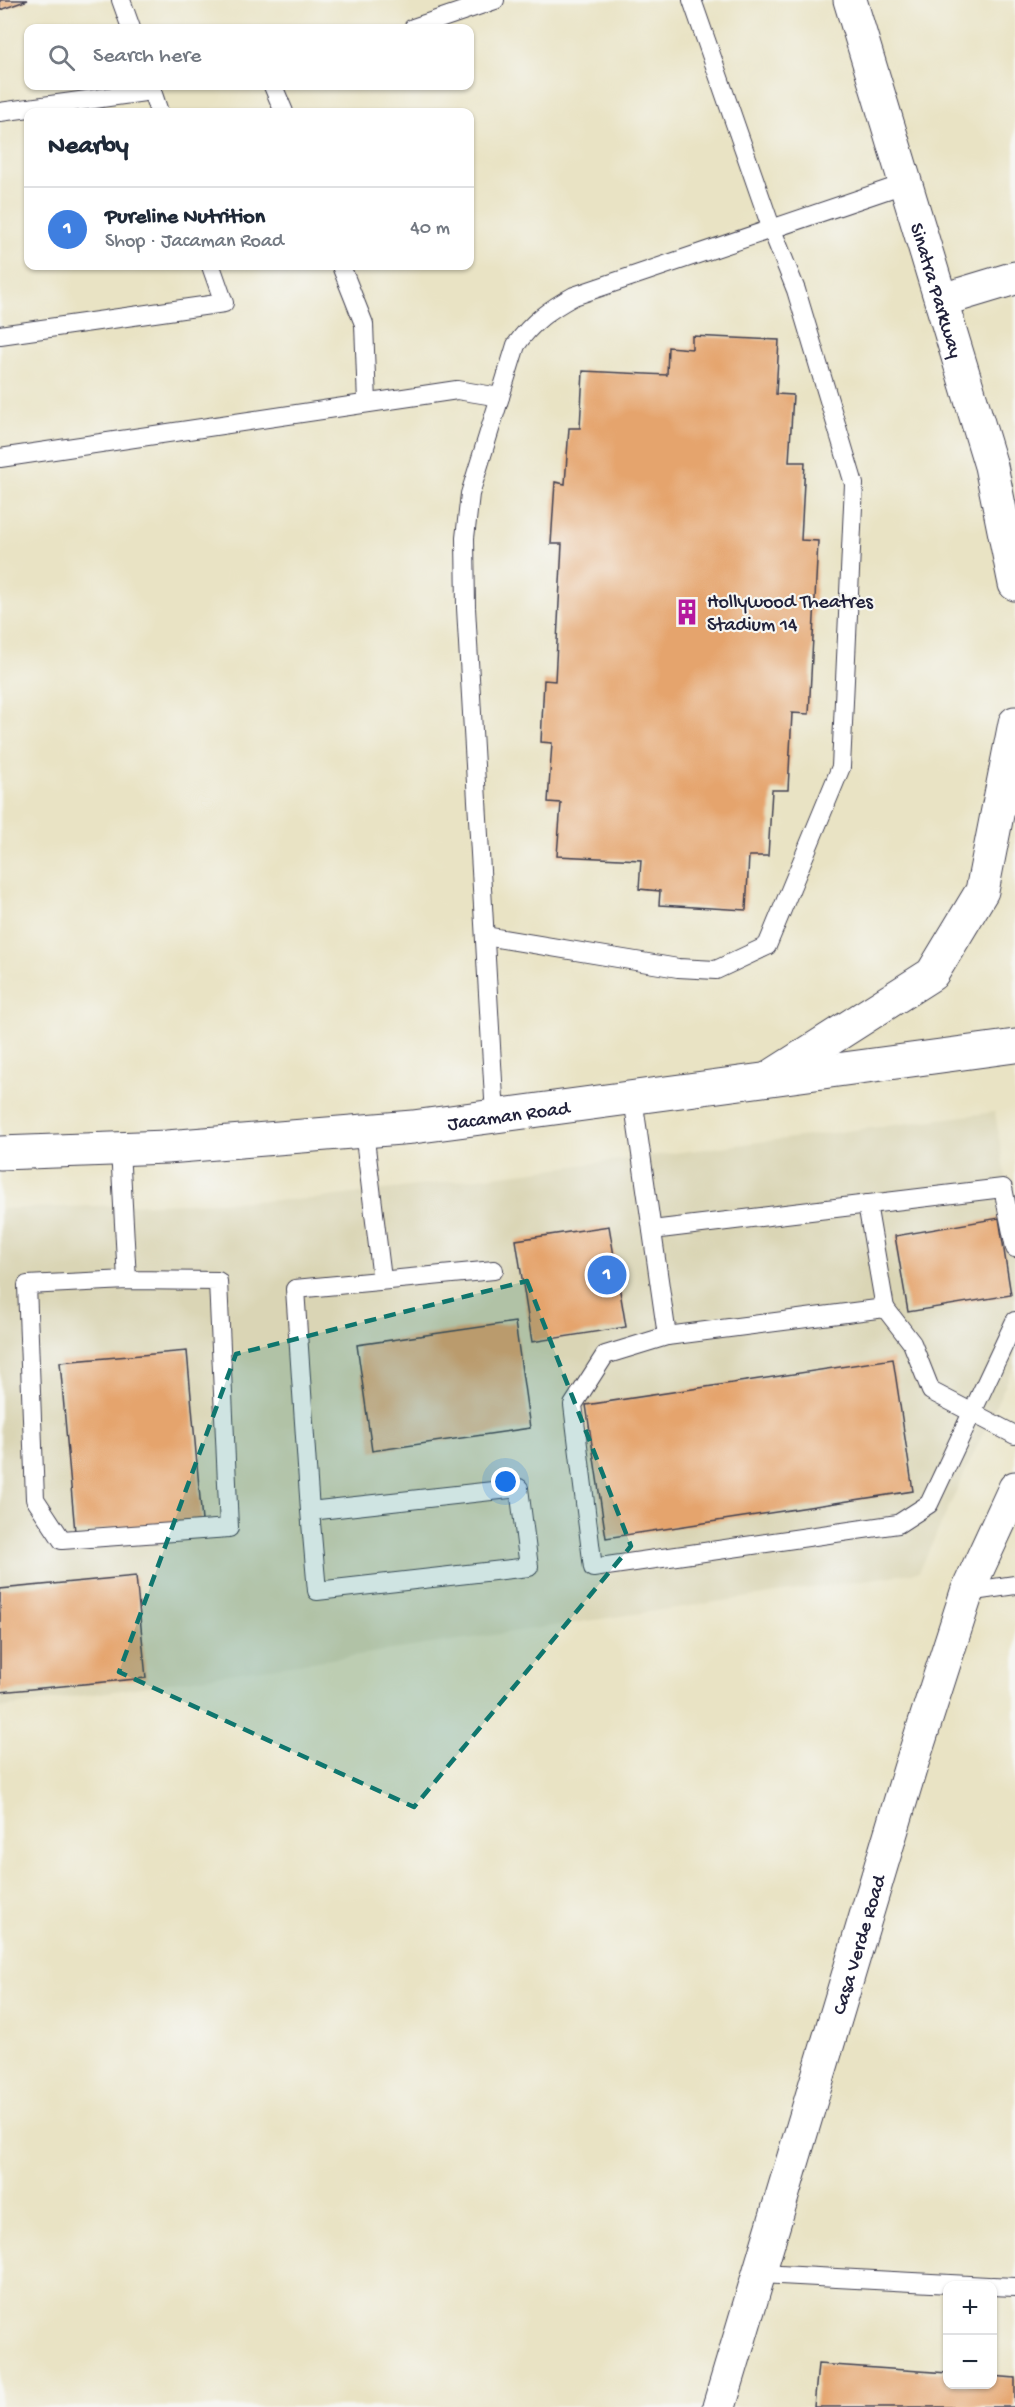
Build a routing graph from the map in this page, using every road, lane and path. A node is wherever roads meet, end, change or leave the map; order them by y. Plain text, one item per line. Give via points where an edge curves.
1 (121, 0) edge
2 (495, 0) edge
3 (692, 0) edge
4 (850, 0) edge
5 (129, 24) edge
6 (425, 24) edge
7 (138, 90) edge
8 (152, 90) edge
9 (275, 90) edge
10 (24, 108) edge
11 (25, 108) edge
12 (158, 108) edge
13 (282, 108) edge
14 (0, 112) edge
15 (907, 183) junction
16 (772, 230) junction
17 (212, 270) edge
18 (343, 270) edge
19 (1015, 278) edge
20 (942, 300) junction
21 (0, 335) edge
22 (500, 397) junction
23 (367, 403) junction
24 (0, 458) edge
25 (1015, 584) edge
26 (1015, 723) edge
27 (485, 936) junction
28 (1015, 1046) edge
29 (764, 1081) junction
30 (633, 1098) junction
31 (495, 1116) junction
32 (364, 1131) junction
33 (120, 1149) junction
34 (0, 1153) edge
35 (867, 1204) junction
36 (652, 1230) junction
37 (1015, 1248) edge
38 (494, 1270) dead end
39 (382, 1279) junction
40 (127, 1280) junction
41 (885, 1308) junction
42 (1015, 1321) edge
43 (667, 1336) junction
44 (971, 1414) junction
45 (1015, 1435) edge
46 (1015, 1488) edge
47 (310, 1511) junction
48 (1015, 1585) edge
49 (967, 1592) junction
50 (761, 2274) junction
51 (943, 2284) edge
52 (997, 2286) edge
53 (1015, 2287) edge
54 (719, 2407) edge

1 - 5 lane
2 - 6 lane
3 - 16 lane
4 - 15 street, Sinatra Parkway
7 - 11 lane
8 - 12 lane
9 - 13 lane
10 - 14 lane
15 - 16 lane
15 - 20 street, Sinatra Parkway
16 - 22 lane via 574,296 549,310 516,345
16 - 27 lane via 796,290 854,484 841,767 767,945 716,970 678,968
17 - 21 lane via 224,303
18 - 23 lane via 364,324
19 - 20 street
20 - 25 street, Sinatra Parkway via 992,466
22 - 23 lane via 457,390
22 - 27 lane via 470,494 465,538
23 - 24 lane
26 - 29 street via 982,891 932,974
27 - 31 lane
28 - 29 street, Jacaman Road
29 - 30 street, Jacaman Road
30 - 31 street, Jacaman Road
30 - 36 lane
31 - 32 street, Jacaman Road
32 - 33 street, Jacaman Road
32 - 39 lane
33 - 34 street, Jacaman Road
33 - 40 lane
35 - 36 lane
35 - 37 lane via 1003,1188
35 - 41 lane
36 - 43 lane
38 - 39 lane
39 - 47 lane via 295,1289
40 - 40 lane via 218,1281 229,1528 62,1540 35,1500 27,1285
41 - 43 lane
41 - 44 lane via 912,1343 931,1391
42 - 44 lane
43 - 44 lane via 605,1355 573,1405 593,1568 898,1524 929,1504
44 - 45 lane
46 - 49 street, Casa Verde Road
47 - 47 lane via 519,1488 529,1567 317,1591
48 - 49 lane
49 - 50 street, Casa Verde Road via 910,1769
50 - 51 lane
50 - 54 street, Casa Verde Road
52 - 53 lane

